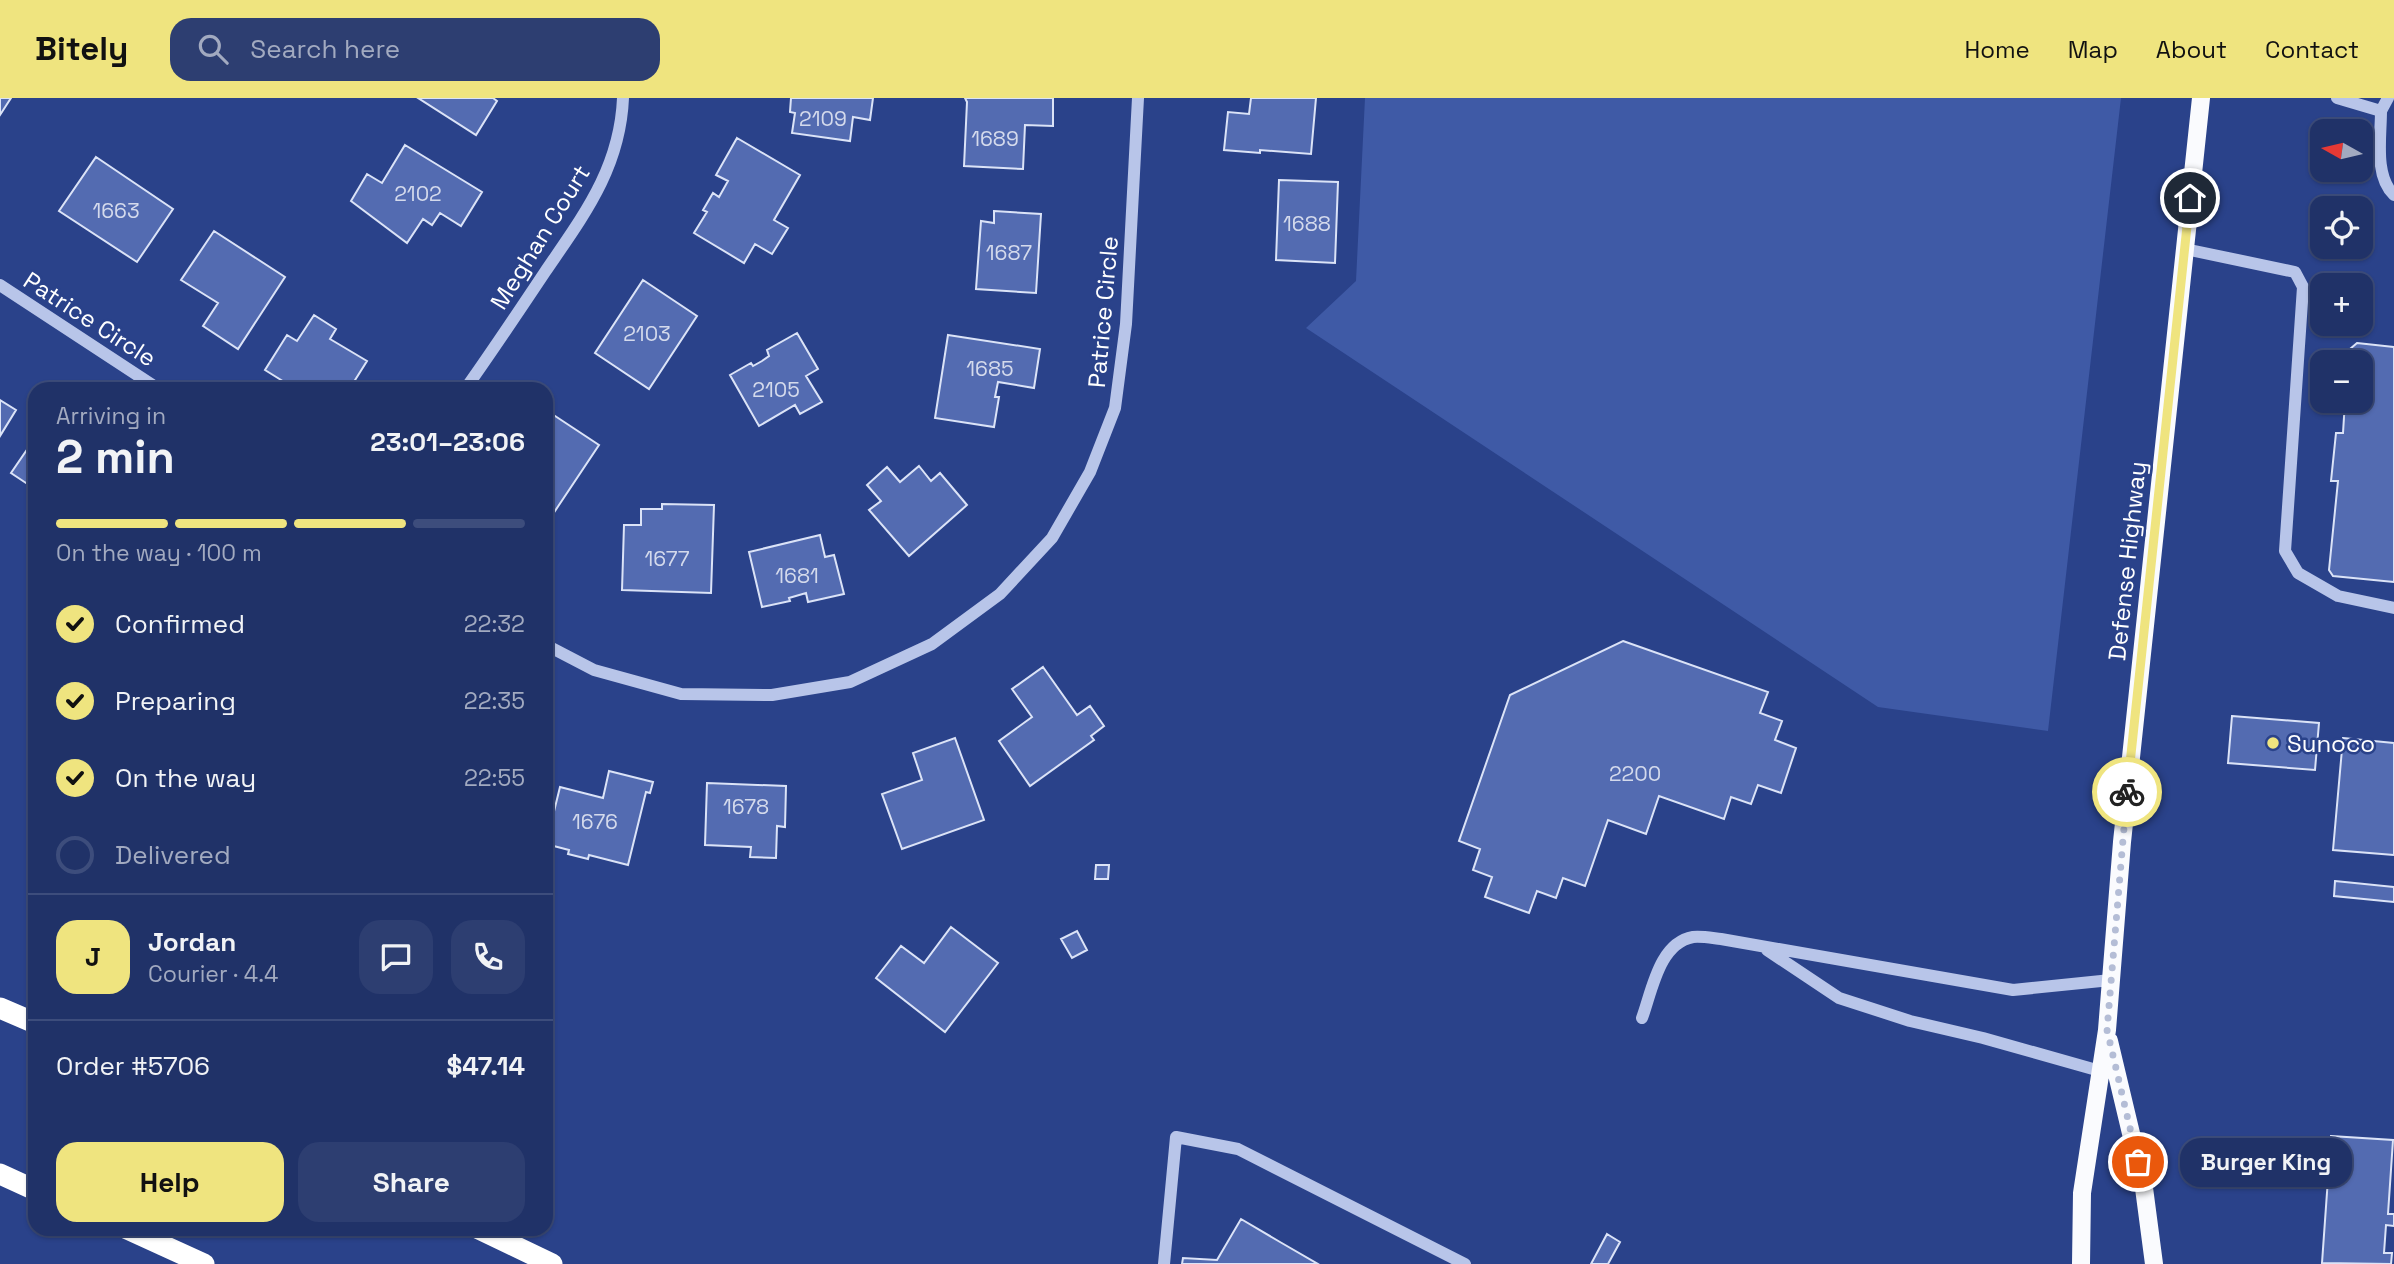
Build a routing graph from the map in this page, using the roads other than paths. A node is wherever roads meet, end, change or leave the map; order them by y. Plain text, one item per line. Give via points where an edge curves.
1 (623, 98) edge
2 (1138, 98) edge
3 (2201, 98) edge
4 (2337, 98) edge
5 (2388, 98) edge
6 (2381, 111) junction
7 (2394, 195) edge
8 (2185, 249) junction
9 (0, 285) edge
10 (148, 382) edge
11 (470, 382) edge
12 (2394, 608) edge
13 (553, 649) edge
14 (1763, 948) junction
15 (2111, 980) junction
16 (0, 1007) edge
17 (1642, 1018) dead end
18 (28, 1020) edge
19 (2107, 1030) junction
20 (2100, 1071) junction
21 (0, 1174) edge
22 (28, 1186) edge
23 (143, 1236) edge
24 (494, 1236) edge
25 (204, 1264) edge
26 (552, 1264) edge
27 (1164, 1264) edge
28 (1465, 1264) edge
29 (2081, 1264) edge
30 (2154, 1264) edge

1 - 11 street, Meghan Court via 612,160 596,196
2 - 13 street, Patrice Circle via 1126,324 1115,408 1090,472 1052,538 1000,594 932,644 850,682 772,695 681,694 594,670
3 - 8 main road, Defense Highway
4 - 6 street
5 - 6 street
6 - 7 street via 2381,166 2387,188
8 - 12 street via 2295,272 2304,287 2285,551 2298,573 2338,596
8 - 15 main road, Defense Highway
9 - 10 street, Patrice Circle
14 - 15 street via 2013,990
14 - 17 street via 1693,937 1674,946 1660,966
14 - 20 street via 1839,998
15 - 19 main road, Defense Highway
16 - 18 highway
19 - 20 main road, Defense Highway
19 - 30 main road, Defense Highway via 2144,1188
20 - 29 main road, Defense Highway via 2082,1193
21 - 22 highway
23 - 25 highway
24 - 26 highway
27 - 28 street via 1176,1138 1238,1149

